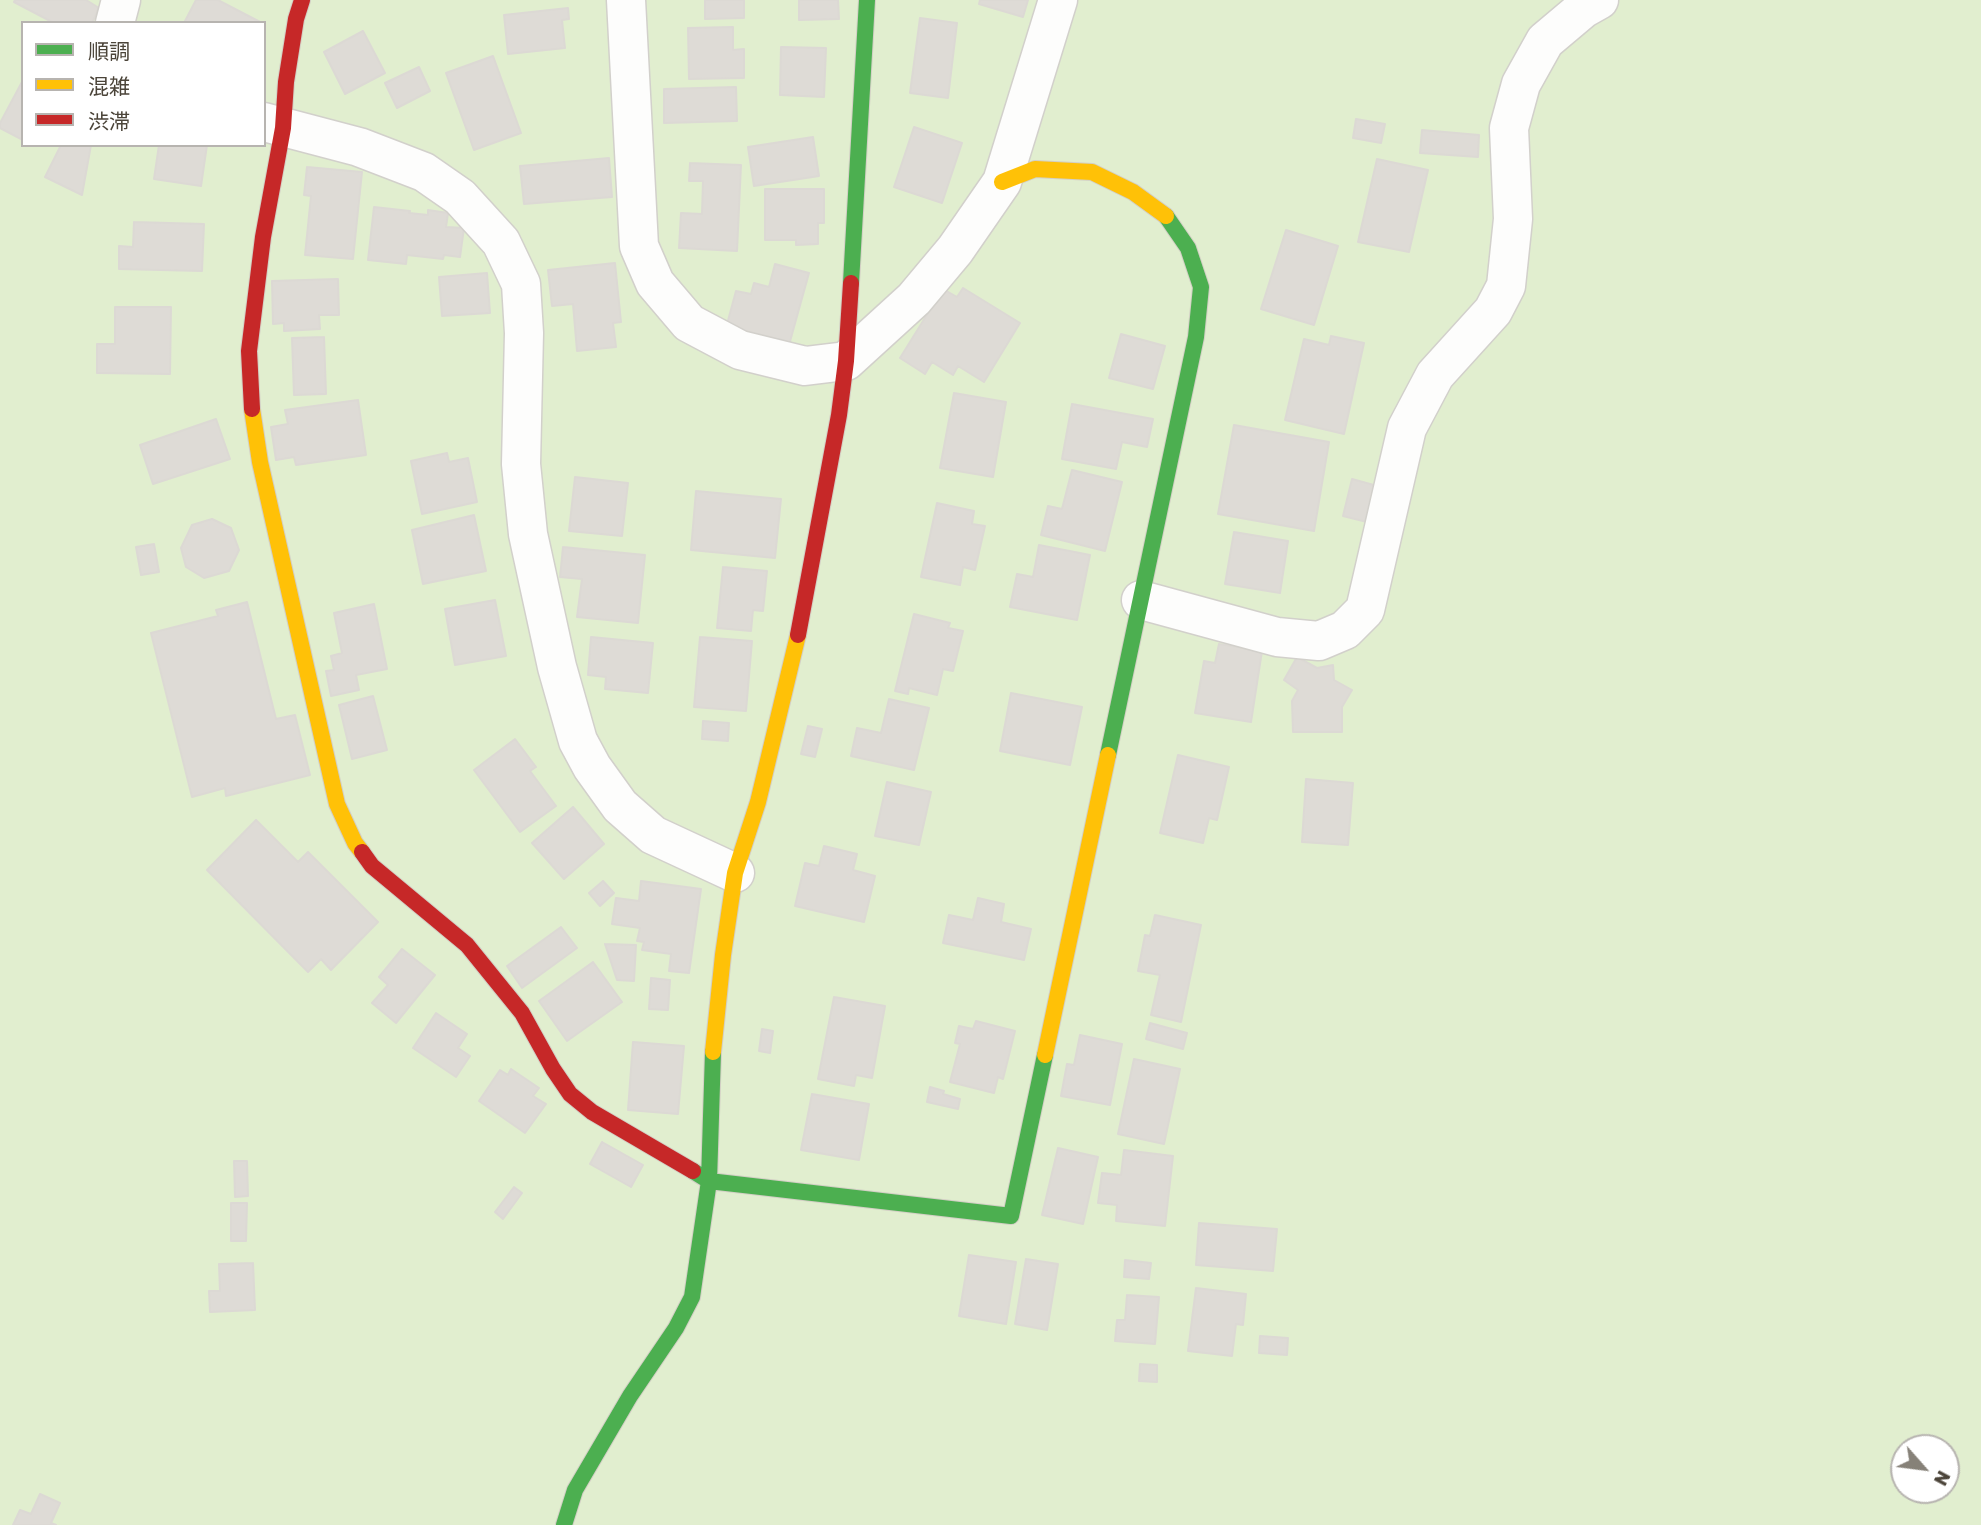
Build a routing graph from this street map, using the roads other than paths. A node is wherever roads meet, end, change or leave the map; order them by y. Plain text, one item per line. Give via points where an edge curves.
1 (121, 0) edge
2 (302, 0) edge
3 (626, 0) edge
4 (867, 0) edge
5 (1058, 0) edge
6 (1599, 0) edge
7 (116, 21) edge
8 (274, 125) edge
9 (1002, 182) junction
10 (846, 361) junction
11 (1141, 600) junction
12 (735, 873) junction
13 (709, 1181) junction
14 (564, 1525) edge

1 - 7 street
2 - 8 street
3 - 10 street via 639,246 655,283 690,324 740,350 805,366
4 - 10 street
5 - 9 street
6 - 11 street via 1545,41 1521,84 1509,128 1513,219 1506,286 1493,311 1435,375 1407,428 1365,610 1345,630 1320,641 1277,637
8 - 12 street via 359,147 424,172 460,197 501,242 521,284 521,464 528,534 578,741 620,806 653,835
8 - 13 street via 249,351 250,394 260,462 337,804 372,866 467,944 522,1013 570,1094
9 - 10 street via 914,299
9 - 11 street via 1035,169 1092,172 1133,192 1170,219 1188,248 1202,287 1196,337
10 - 12 street via 804,610 758,802
11 - 13 street via 1011,1216
12 - 13 street via 713,1051
13 - 14 street via 692,1297 575,1490

